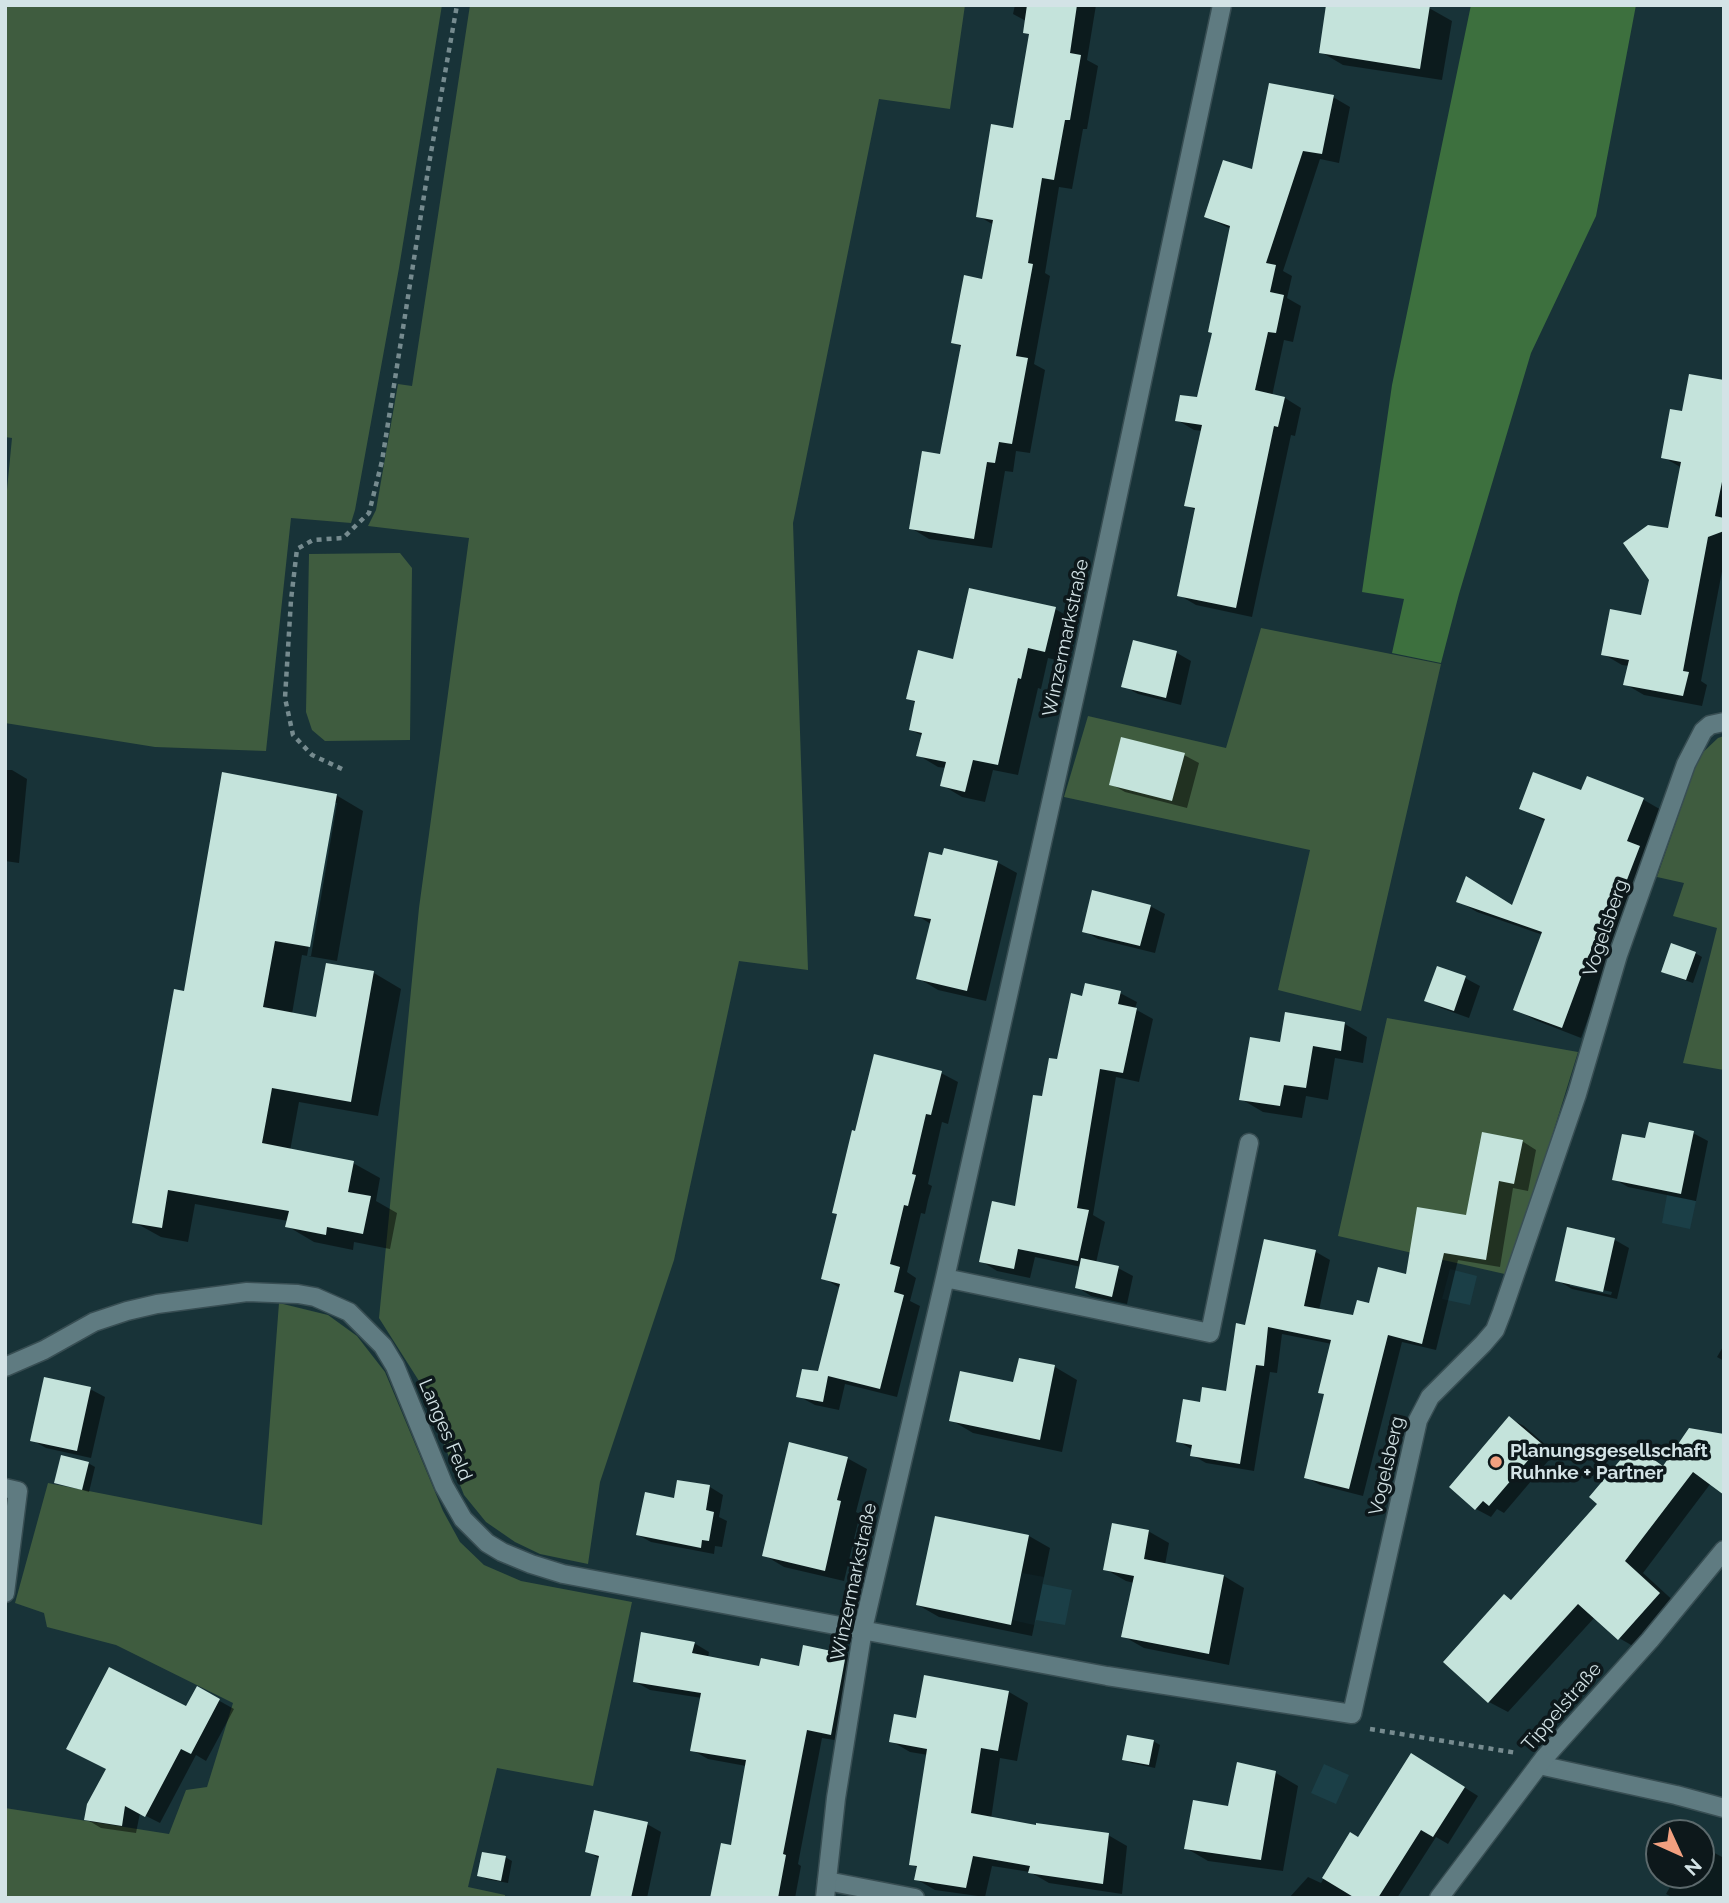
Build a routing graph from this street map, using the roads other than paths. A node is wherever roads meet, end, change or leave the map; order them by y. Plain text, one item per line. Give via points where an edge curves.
1 (1222, 5) edge
2 (1724, 722) edge
3 (1249, 1143) dead end
4 (945, 1279) junction
5 (5, 1367) edge
6 (5, 1488) edge
7 (1724, 1550) edge
8 (5, 1593) edge
9 (863, 1629) junction
10 (1542, 1761) junction
11 (1724, 1808) edge
12 (826, 1889) edge
13 (915, 1898) edge
14 (1439, 1898) edge

1 - 4 street, Winzermarkstraße
2 - 9 street, Vogelsberg via 1703,731 1686,764 1618,955 1577,1094 1503,1312 1483,1344 1430,1397 1418,1420 1352,1714 1107,1676
3 - 4 street via 1210,1333
4 - 9 street, Winzermarkstraße
5 - 9 street, Langes Feld via 94,1322 147,1306 247,1293 315,1297 349,1312 383,1346 456,1508 473,1530 502,1552 563,1574
6 - 8 street via 18,1491
7 - 10 street, Tippelstraße
9 - 12 street, Winzermarkstraße
10 - 11 street
10 - 14 street, Tippelstraße
12 - 13 street

